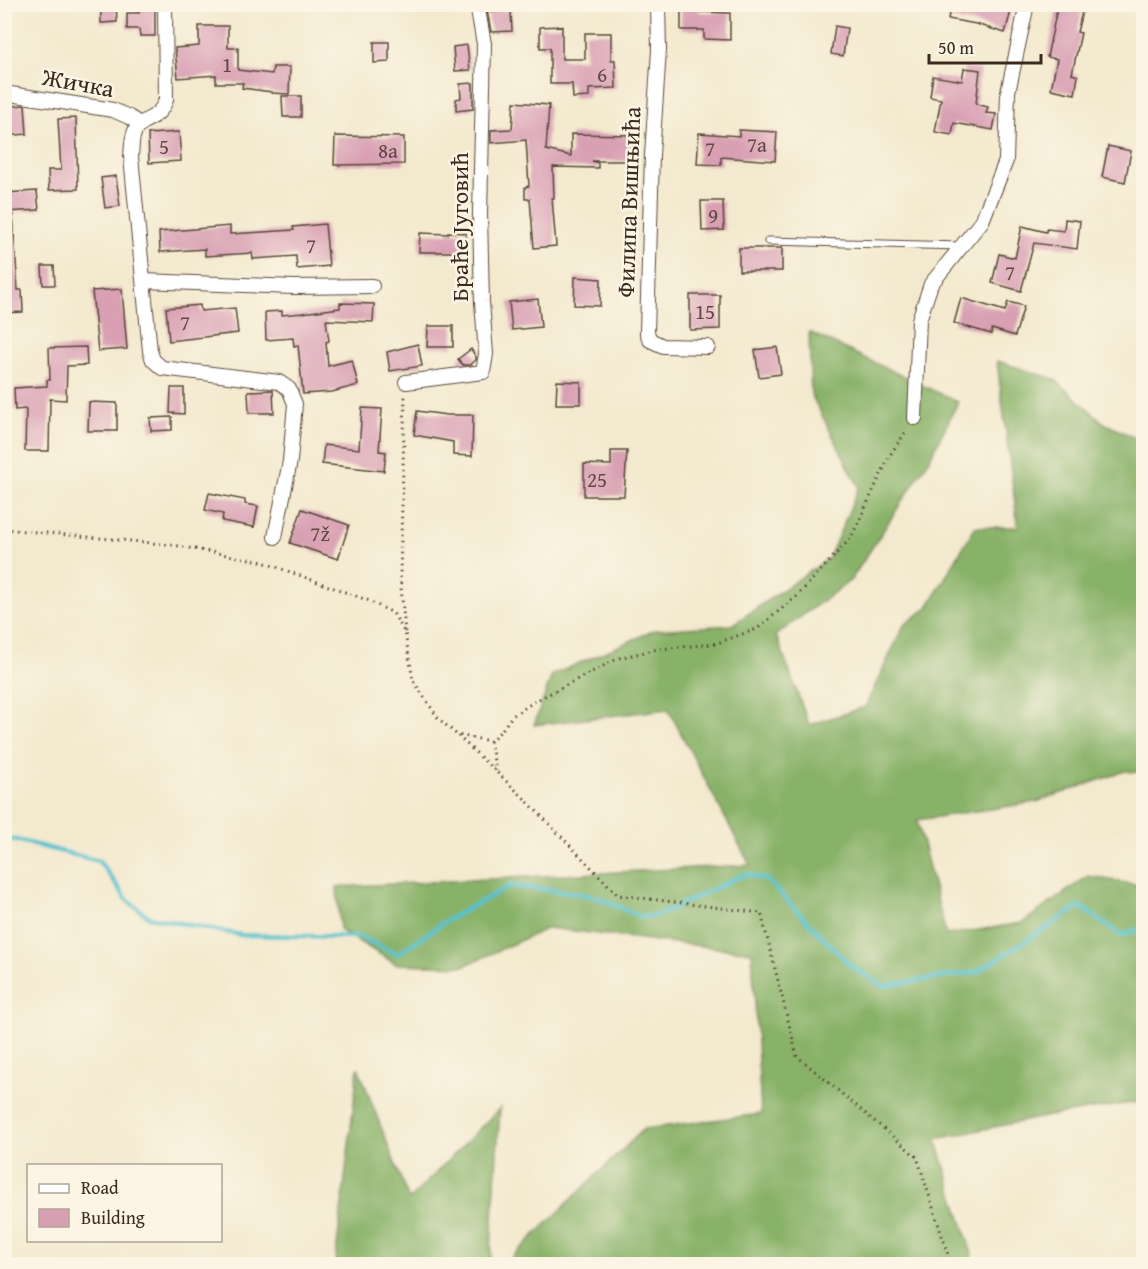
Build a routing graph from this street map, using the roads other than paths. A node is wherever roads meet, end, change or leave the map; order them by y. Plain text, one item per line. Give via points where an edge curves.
1 (165, 4) edge
2 (477, 4) edge
3 (658, 4) edge
4 (1027, 4) edge
5 (4, 93) edge
6 (141, 124) junction
7 (768, 241) dead end
8 (961, 246) junction
9 (144, 281) junction
10 (372, 286) dead end
11 (708, 347) dead end
12 (406, 382) road end
13 (915, 418) road end
14 (275, 537) dead end

1 - 6 street via 166,100 156,116
2 - 12 street, Браће Југовић via 484,44 480,214 486,354 483,372
3 - 11 street, Филипа Вишњића via 647,333 650,340 663,346
4 - 8 street via 1008,92 1006,161 982,221
5 - 6 street, Жичка via 112,110
6 - 9 street via 132,138 131,157
7 - 8 lane
8 - 13 street via 931,284 919,320
9 - 10 street via 294,288
9 - 14 street via 150,351 156,364 169,370 279,382 292,393 295,404 290,461

